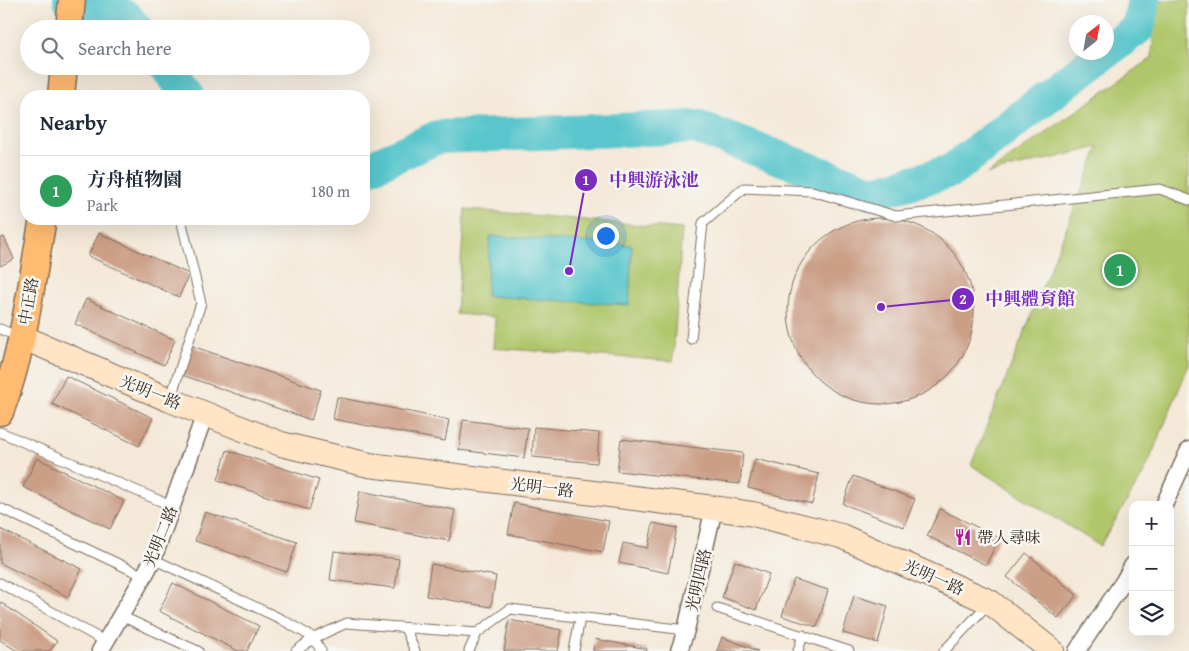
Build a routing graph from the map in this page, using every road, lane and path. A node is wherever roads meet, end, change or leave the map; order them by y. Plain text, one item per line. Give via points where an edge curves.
1 (72, 0) edge
2 (70, 20) edge
3 (63, 75) edge
4 (62, 90) edge
5 (1189, 200) edge
6 (41, 225) edge
7 (182, 225) edge
8 (11, 333) edge
9 (691, 340) dead end
10 (170, 400) junction
11 (0, 412) edge
12 (205, 414) junction
13 (0, 432) edge
14 (1189, 450) edge
15 (1166, 501) edge
16 (172, 506) junction
17 (0, 508) edge
18 (714, 508) junction
19 (152, 559) junction
20 (1129, 572) edge
21 (144, 576) junction
22 (0, 583) edge
23 (990, 602) junction
24 (717, 608) dead end
25 (121, 616) junction
26 (580, 618) junction
27 (405, 628) junction
28 (686, 630) junction
29 (477, 633) junction
30 (803, 635) junction
31 (314, 638) junction
32 (103, 646) edge
33 (198, 651) edge
34 (296, 651) edge
35 (321, 651) edge
36 (415, 651) edge
37 (469, 651) edge
38 (574, 651) edge
39 (679, 651) edge
40 (798, 651) edge
41 (849, 651) edge
42 (944, 651) edge
43 (1052, 651) edge
44 (1077, 651) edge

1 - 2 main road
3 - 4 main road
5 - 9 lane via 1160,189 896,216 812,191 744,188 703,223
6 - 8 main road, 中正路
7 - 10 lane via 201,303
8 - 10 street, 光明一路
8 - 11 main road, 中正路 via 11,384
10 - 12 street, 光明一路
12 - 16 street, 光明二路
12 - 18 street, 光明一路 via 281,444 370,465
13 - 16 lane
14 - 15 street
16 - 19 street, 光明二路
17 - 21 lane
18 - 23 street, 光明一路 via 753,514 841,536
18 - 28 street, 光明四路
19 - 21 street, 光明二路
19 - 31 lane via 281,619
20 - 44 street
21 - 25 street, 光明二路
22 - 32 lane
23 - 42 lane
23 - 43 street, 光明一路
24 - 30 lane
25 - 32 street, 光明二路
25 - 33 lane
26 - 28 lane
26 - 29 lane via 510,609
26 - 38 lane
27 - 29 lane
27 - 31 lane via 348,623
27 - 36 lane
28 - 39 street, 光明四路
29 - 37 lane
30 - 40 lane
30 - 41 lane
31 - 34 lane
31 - 35 lane

